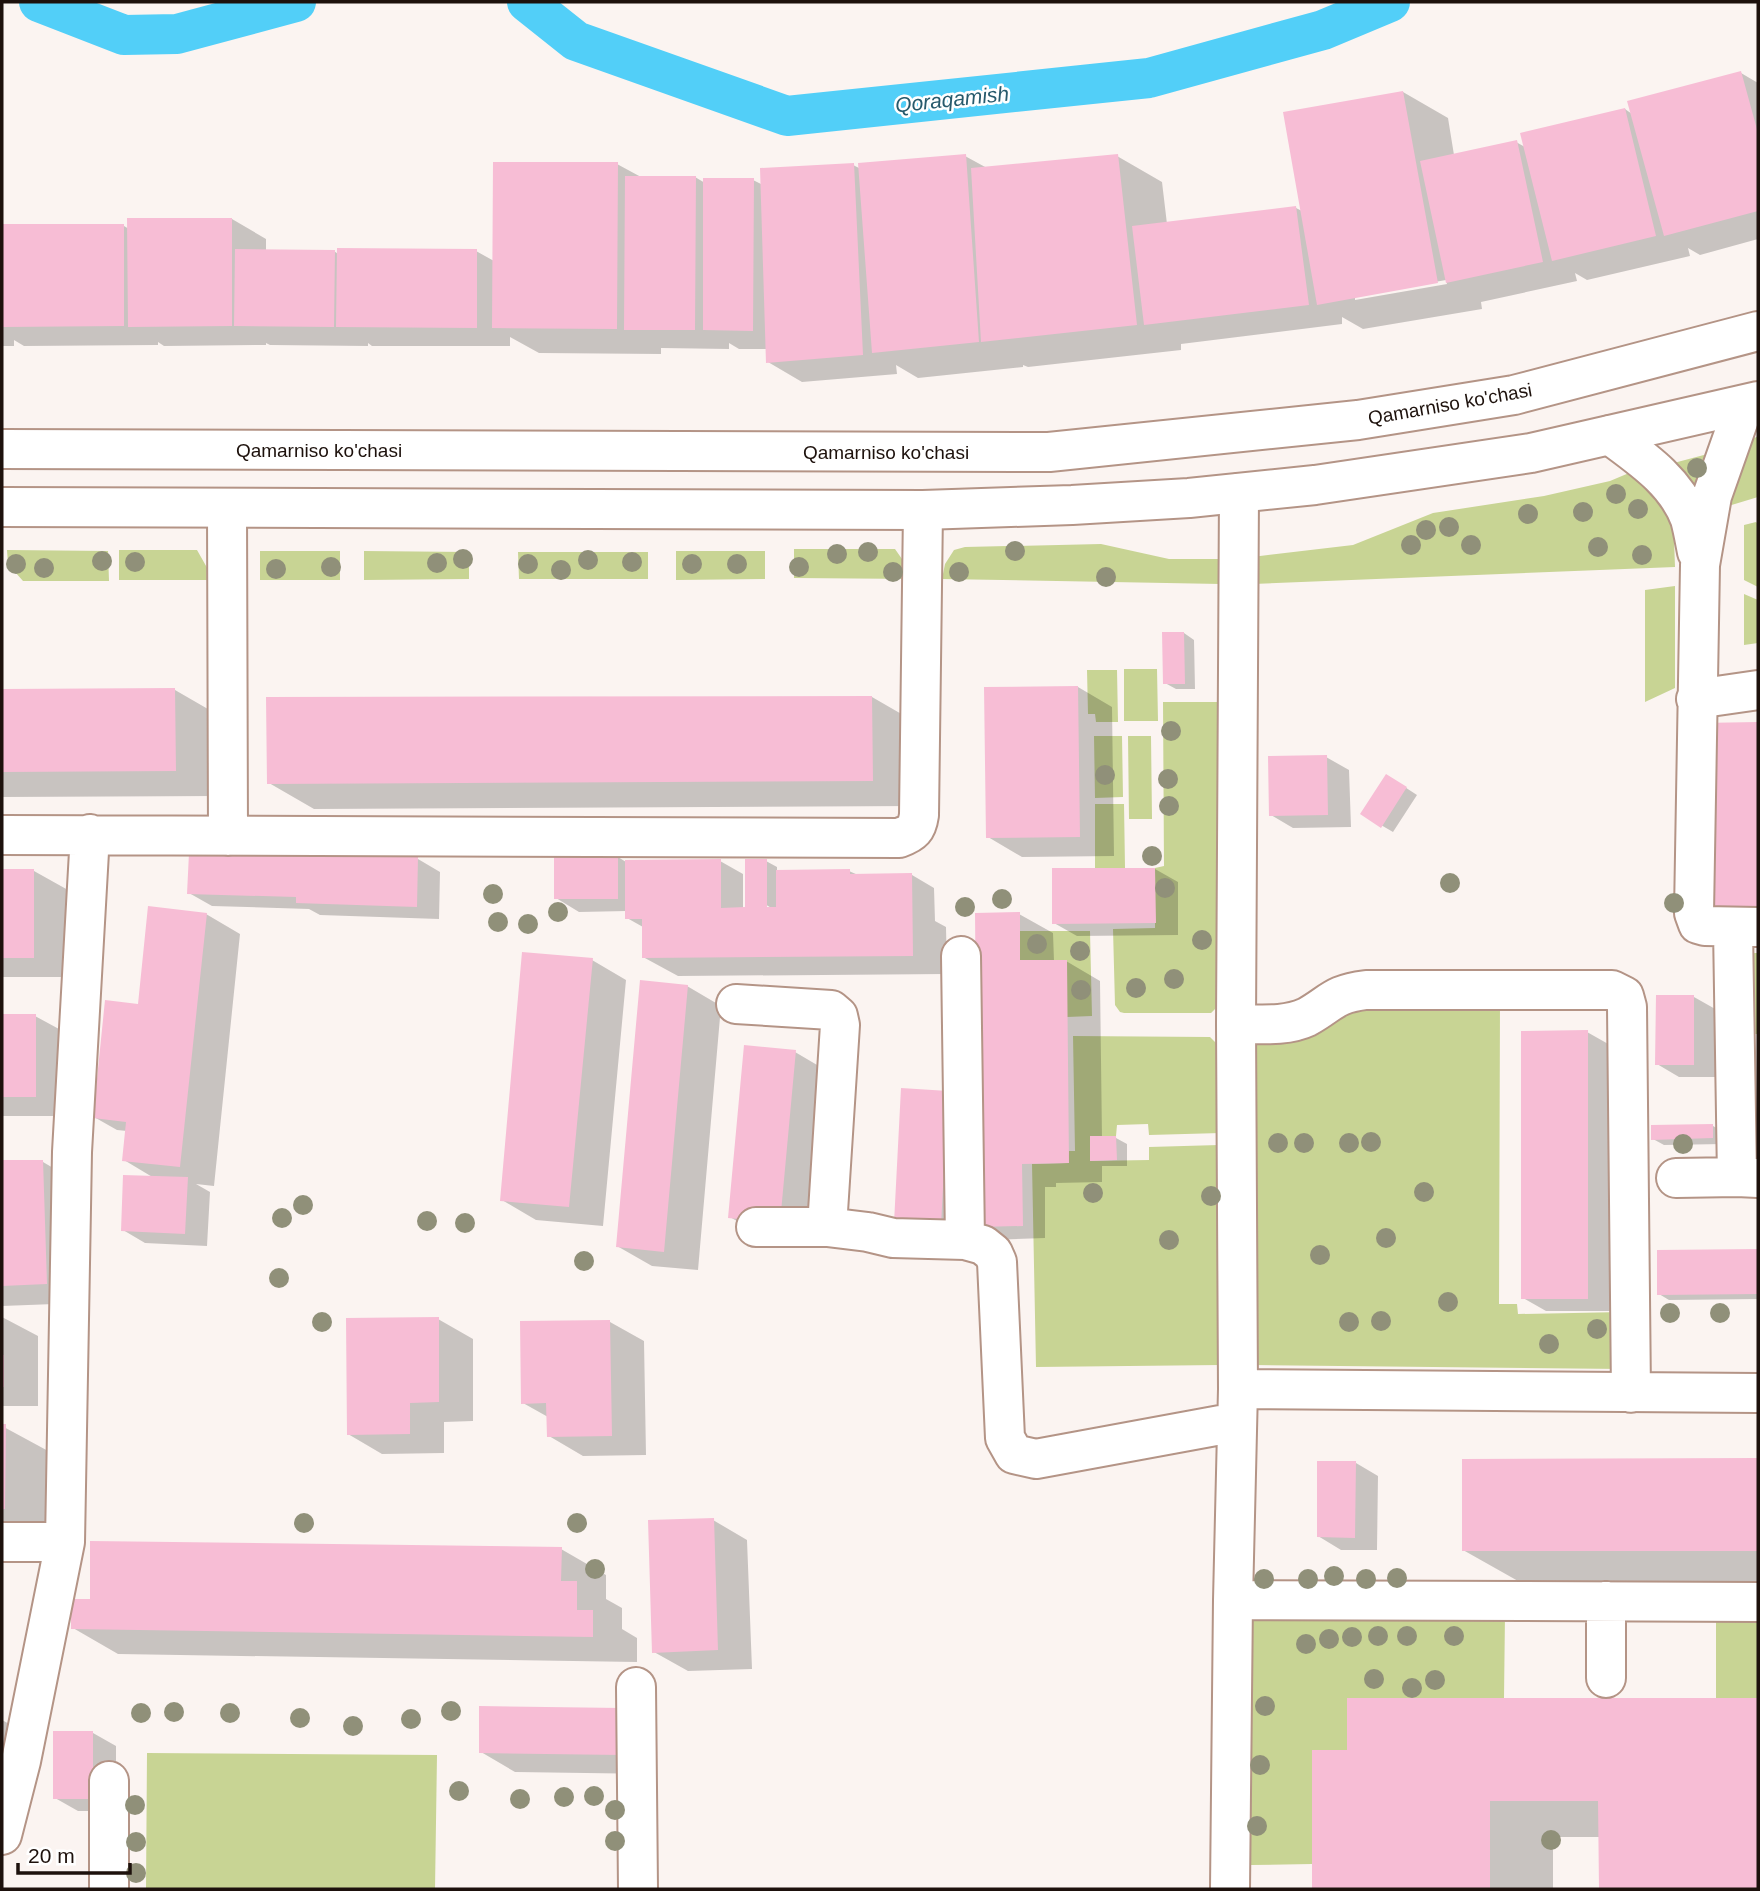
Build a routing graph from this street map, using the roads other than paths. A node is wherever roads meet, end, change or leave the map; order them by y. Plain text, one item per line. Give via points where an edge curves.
1 (1758, 331) edge
2 (1751, 403) edge
3 (1610, 435) junction
4 (2, 449) edge
5 (1239, 494) junction
6 (2, 507) edge
7 (227, 509) junction
8 (923, 510) junction
9 (1700, 565) junction
10 (1758, 690) edge
11 (1696, 699) junction
12 (90, 834) junction
13 (2, 835) edge
14 (228, 836) junction
15 (1745, 927) edge
16 (961, 956) dead end
17 (736, 1004) dead end
18 (1236, 1024) junction
19 (1748, 1177) edge
20 (1676, 1178) dead end
21 (756, 1227) dead end
22 (827, 1227) junction
23 (965, 1240) junction
24 (1631, 1393) junction
25 (1758, 1393) edge
26 (1238, 1406) junction
27 (2, 1542) edge
28 (65, 1542) junction
29 (1233, 1600) junction
30 (1606, 1601) junction
31 (1758, 1602) edge
32 (1606, 1678) dead end
33 (636, 1687) dead end
34 (110, 1782) dead end
35 (2, 1835) edge
36 (109, 1889) edge
37 (638, 1889) edge
38 (1230, 1889) edge

1 - 4 main road, Qamarniso ko'chasi via 1514,395 1358,420 1049,452
2 - 3 main road
2 - 9 main road via 1712,496
3 - 5 main road via 1531,453
3 - 9 main road via 1667,481 1690,520
5 - 8 main road
5 - 18 main road
6 - 7 main road
7 - 8 main road
7 - 14 main road
8 - 14 main road via 919,815 911,834 899,838
9 - 11 main road
10 - 11 main road
11 - 15 main road via 1695,913 1698,924
12 - 13 main road
12 - 14 main road
12 - 28 main road via 72,1152
15 - 19 main road
16 - 23 main road
17 - 22 main road via 831,1010 838,1016
18 - 24 main road via 1292,1022 1347,992 1366,989 1612,990 1624,996
18 - 26 main road
19 - 20 main road
21 - 22 main road
22 - 23 main road via 893,1238
23 - 26 main road via 983,1245 998,1262 1005,1438 1014,1454 1036,1459
24 - 25 main road
24 - 26 main road
26 - 29 main road
27 - 28 main road
28 - 35 main road
29 - 30 main road
29 - 38 main road
30 - 31 main road
30 - 32 main road
33 - 37 main road
34 - 36 main road

